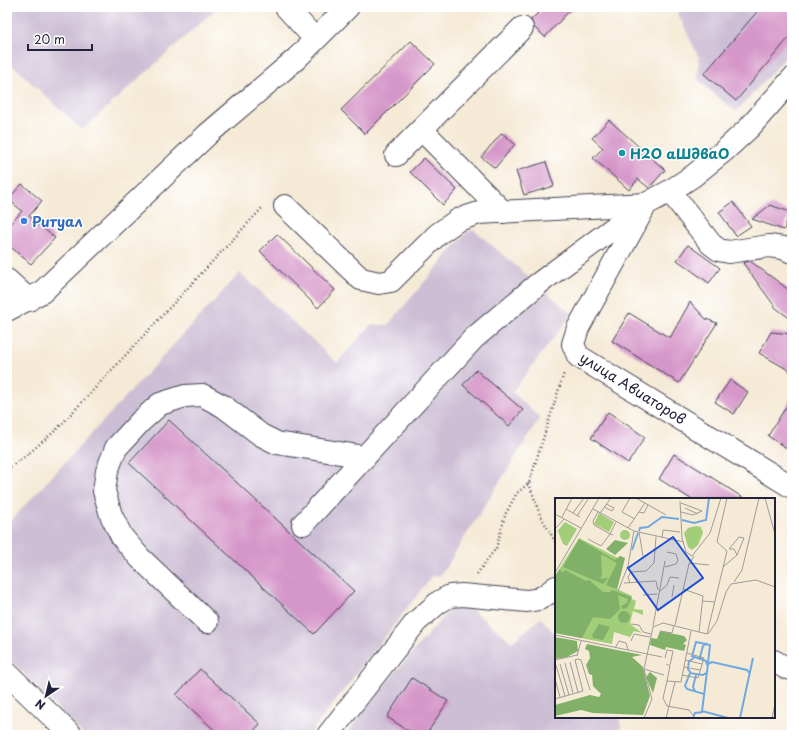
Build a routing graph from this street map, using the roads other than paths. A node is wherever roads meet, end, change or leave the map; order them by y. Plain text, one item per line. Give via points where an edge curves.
1 (286, 7) edge
2 (348, 7) edge
3 (522, 28) dead end
4 (315, 39) junction
5 (792, 79) edge
6 (422, 130) junction
7 (396, 155) dead end
8 (670, 191) junction
9 (646, 204) junction
10 (285, 206) road end
11 (503, 212) junction
12 (792, 252) edge
13 (7, 280) edge
14 (14, 309) edge
15 (365, 457) junction
16 (792, 487) edge
17 (303, 524) dead end
18 (555, 588) edge
19 (207, 622) dead end
20 (775, 662) edge
21 (792, 669) edge
22 (7, 672) edge
23 (71, 735) edge
24 (328, 735) edge

1 - 4 street
2 - 4 street
3 - 6 street
4 - 14 street via 290,64 208,134 42,292
5 - 8 street via 749,128 724,151
6 - 7 street
6 - 11 street
8 - 9 street
8 - 12 street via 711,244 719,250 729,252 769,246
9 - 11 street
9 - 15 street via 538,284 474,338
9 - 16 street, улица Авиаторов via 578,328 573,344 578,356
10 - 11 street via 361,279 379,283 391,281 438,234 458,220 479,213
13 - 14 street
15 - 17 street
15 - 19 street via 277,443 261,435 223,406 202,395 185,396 160,404 140,422 116,448 107,471 104,490 111,515 122,536 140,558
18 - 24 street via 539,599 527,601 462,594 450,596 439,602 416,622
20 - 21 street
22 - 23 street

